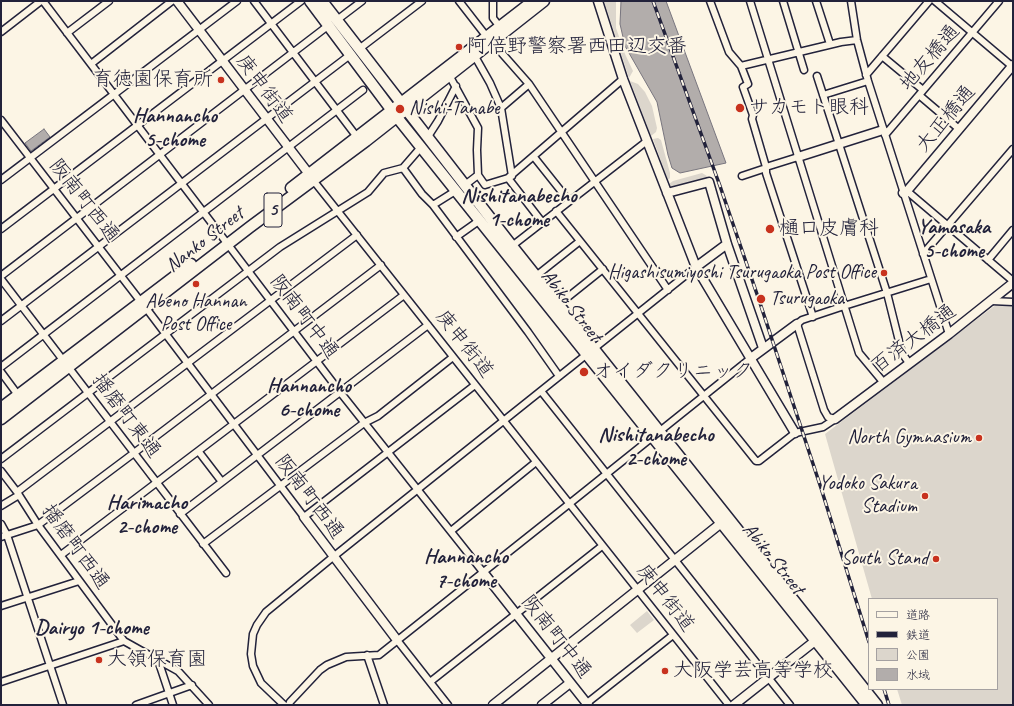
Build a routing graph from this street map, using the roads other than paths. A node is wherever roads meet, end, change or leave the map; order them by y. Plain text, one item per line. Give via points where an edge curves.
1 (42, 1) edge
2 (109, 1) edge
3 (172, 1) edge
4 (176, 1) edge
5 (237, 1) edge
6 (254, 1) edge
7 (301, 1) edge
8 (310, 1) edge
9 (322, 1) edge
10 (362, 1) edge
11 (422, 1) edge
12 (459, 1) edge
13 (493, 1) edge
14 (533, 1) edge
15 (544, 1) edge
16 (598, 1) edge
17 (710, 1) edge
18 (750, 1) edge
19 (783, 1) edge
20 (816, 1) edge
21 (858, 1) edge
22 (929, 1) edge
23 (935, 1) edge
24 (999, 1) edge
25 (852, 4) edge
26 (272, 23) junction
27 (333, 23) junction
28 (500, 27) junction
29 (198, 30) junction
30 (1, 32) edge
31 (972, 32) junction
32 (67, 33) junction
33 (490, 39) junction
34 (857, 40) junction
35 (830, 44) junction
36 (359, 49) junction
37 (294, 52) junction
38 (798, 52) junction
39 (350, 55) junction
40 (882, 56) junction
41 (477, 60) dead end
42 (768, 60) junction
43 (222, 61) junction
44 (90, 64) junction
45 (741, 66) junction
46 (1013, 66) edge
47 (804, 70) dead end
48 (449, 75) junction
49 (817, 76) dead end
50 (867, 78) junction
51 (623, 79) junction
52 (316, 81) junction
53 (528, 84) junction
54 (456, 86) junction
55 (244, 90) junction
56 (363, 90) dead end
57 (921, 92) junction
58 (114, 95) junction
59 (823, 95) junction
60 (402, 106) junction
61 (501, 108) junction
62 (337, 110) junction
63 (394, 113) junction
64 (266, 119) junction
65 (1, 120) edge
66 (137, 125) junction
67 (4, 129) edge
68 (959, 129) junction
69 (561, 132) junction
70 (884, 133) junction
71 (358, 137) junction
72 (647, 141) junction
73 (424, 142) junction
74 (839, 145) junction
75 (288, 148) junction
76 (1013, 148) edge
77 (160, 155) junction
78 (534, 157) junction
79 (798, 157) junction
80 (30, 158) junction
81 (403, 168) junction
82 (766, 168) junction
83 (478, 175) junction
84 (742, 176) dead end
85 (311, 177) junction
86 (510, 177) junction
87 (1, 180) edge
88 (594, 181) junction
89 (182, 183) junction
90 (461, 188) junction
91 (54, 189) junction
92 (905, 192) junction
93 (667, 193) junction
94 (569, 201) junction
95 (433, 206) junction
96 (337, 210) junction
97 (556, 211) junction
98 (204, 212) junction
99 (76, 218) junction
100 (480, 220) junction
101 (542, 222) junction
102 (948, 225) junction
103 (1, 229) edge
104 (1013, 230) edge
105 (357, 235) junction
106 (456, 237) junction
107 (580, 241) junction
108 (226, 242) junction
109 (727, 244) junction
110 (512, 246) junction
111 (98, 247) junction
112 (923, 254) junction
113 (988, 260) junction
114 (381, 265) junction
115 (696, 267) junction
116 (603, 270) junction
117 (248, 271) junction
118 (120, 276) junction
119 (536, 276) junction
120 (1, 277) edge
121 (931, 279) junction
122 (1013, 282) edge
123 (668, 290) junction
124 (887, 293) junction
125 (404, 295) junction
126 (271, 301) junction
127 (992, 301) junction
128 (1013, 302) edge
129 (21, 305) junction
130 (143, 305) junction
131 (558, 305) junction
132 (844, 306) junction
133 (638, 314) junction
134 (813, 317) junction
135 (1, 321) edge
136 (797, 324) junction
137 (428, 325) junction
138 (294, 332) junction
139 (165, 334) junction
140 (949, 334) junction
141 (44, 335) junction
142 (763, 348) junction
143 (590, 352) junction
144 (453, 357) junction
145 (751, 358) junction
146 (317, 362) junction
147 (909, 363) junction
148 (66, 364) junction
149 (188, 364) junction
150 (1, 367) edge
151 (1, 372) edge
152 (559, 376) junction
153 (884, 383) junction
154 (475, 385) junction
155 (541, 391) junction
156 (87, 392) junction
157 (340, 392) junction
158 (18, 395) junction
159 (211, 395) junction
160 (704, 397) junction
161 (1, 408) edge
162 (1, 419) edge
163 (835, 419) junction
164 (110, 422) junction
165 (504, 422) junction
166 (364, 423) junction
167 (234, 425) junction
168 (795, 433) junction
169 (656, 434) junction
170 (199, 452) junction
171 (134, 453) junction
172 (388, 453) junction
173 (257, 456) junction
174 (1, 459) edge
175 (536, 462) junction
176 (1, 471) edge
177 (607, 474) junction
178 (222, 482) junction
179 (157, 483) junction
180 (280, 486) junction
181 (418, 489) junction
182 (18, 494) junction
183 (570, 504) junction
184 (1, 506) edge
185 (180, 514) junction
186 (304, 517) junction
187 (724, 520) junction
188 (1, 524) edge
189 (38, 525) junction
190 (451, 531) junction
191 (4, 536) edge
192 (204, 544) junction
193 (602, 546) junction
194 (61, 555) junction
195 (333, 557) junction
196 (675, 560) junction
197 (483, 572) junction
198 (226, 573) dead end
199 (79, 580) junction
200 (637, 590) junction
201 (27, 597) junction
202 (1, 606) edge
203 (516, 614) junction
204 (673, 635) junction
205 (818, 638) junction
206 (397, 640) junction
207 (124, 641) junction
208 (367, 655) junction
209 (551, 659) junction
210 (158, 660) junction
211 (50, 666) junction
212 (769, 678) junction
213 (1, 682) edge
214 (430, 682) junction
215 (570, 683) junction
216 (192, 685) junction
217 (170, 694) junction
218 (144, 704) edge
219 (587, 704) edge
220 (63, 705) edge
221 (136, 705) edge
222 (173, 705) edge
223 (209, 705) edge
224 (284, 705) edge
225 (289, 705) edge
226 (384, 705) edge
227 (448, 705) edge
228 (493, 705) edge
229 (542, 705) edge
230 (729, 705) edge
231 (734, 705) edge
232 (790, 705) edge
233 (867, 705) edge
234 (877, 705) edge

1 - 30 street
1 - 32 street, 阪南町中通
2 - 32 street
3 - 44 street
4 - 29 street, 庚申街道
5 - 29 street
6 - 26 street
7 - 26 street
8 - 27 main road, Abiko Street
9 - 27 main road, Abiko Street
10 - 27 street
11 - 36 street
12 - 33 street
13 - 28 street via 493,18
14 - 28 main road, Nanko Street / 5
15 - 33 main road, Nanko Street / 5
16 - 51 street
17 - 45 street via 729,52
18 - 42 street
19 - 38 street
20 - 35 street
21 - 25 street
22 - 40 street
23 - 31 street
24 - 31 street, 地友橋通
25 - 34 street
26 - 37 street
26 - 43 street
27 - 36 main road, Abiko Street
27 - 37 street
27 - 39 main road, Abiko Street
28 - 33 main road, Nanko Street / 5
29 - 43 street, 庚申街道
29 - 58 street
31 - 46 street
31 - 57 street, 地友橋通
32 - 44 street, 阪南町中通
33 - 48 main road, Nanko Street / 5
33 - 53 street
33 - 60 main road, Nanko Street / 5
34 - 35 street
34 - 50 street
35 - 38 street
36 - 60 main road, Abiko Street
37 - 52 street
37 - 55 street
38 - 42 street
38 - 47 street
39 - 52 street
39 - 63 main road, Abiko Street
40 - 50 street
40 - 57 street
41 - 61 street
42 - 45 street
42 - 79 street
43 - 55 street, 庚申街道
43 - 66 street
44 - 58 street, 阪南町中通
45 - 82 street via 748,84 743,87 754,115 752,119
46 - 68 street, 大正橋通
48 - 54 street
48 - 60 main road, Nanko Street / 5
49 - 59 street
50 - 59 street
50 - 70 street
51 - 69 street
51 - 72 street
52 - 62 street
52 - 64 street
53 - 61 street
53 - 69 street
54 - 73 street
54 - 83 street via 478,128
55 - 64 street, 庚申街道
55 - 77 street
56 - 62 street
57 - 68 street
57 - 70 street, 地友橋通
58 - 66 street, 阪南町中通
58 - 80 street
59 - 74 street
60 - 63 main road, Nanko Street / 5
60 - 73 main road, Abiko Street
61 - 86 street
62 - 71 street
62 - 75 street
63 - 71 main road, Nanko Street / 5
63 - 73 main road, Abiko Street
63 - 85 main road, Nanko Street / 5
64 - 75 street, 庚申街道
64 - 89 street
65 - 67 street, 阪南町西通
66 - 77 street, 阪南町中通
66 - 91 street
67 - 80 street, 阪南町西通
68 - 92 street, 大正橋通
69 - 78 street
69 - 88 street
70 - 74 street
70 - 92 street
71 - 85 main road, Nanko Street / 5
72 - 88 street
72 - 93 street
73 - 81 street
73 - 90 main road, Abiko Street
74 - 79 street
74 - 124 street
75 - 85 street, 庚申街道
75 - 98 street
76 - 102 street
77 - 89 street, 阪南町中通
77 - 99 street
78 - 86 street
78 - 94 street
79 - 82 street
79 - 132 street
80 - 87 street
80 - 91 street, 阪南町西通
81 - 95 street
81 - 96 street via 384,173 368,192
82 - 84 street
82 - 134 street
83 - 86 street via 485,186
83 - 90 street
85 - 96 street, 庚申街道
85 - 108 main road, Nanko Street / 5
86 - 101 street
88 - 94 street
88 - 123 street
89 - 98 street, 阪南町中通
89 - 111 street
90 - 95 street
90 - 100 main road, Abiko Street
90 - 110 main road, Abiko Street
91 - 99 street, 阪南町西通
91 - 103 street
92 - 102 street
92 - 112 street
93 - 109 street via 709,182
93 - 115 street
94 - 97 street
95 - 106 street
96 - 105 street, 庚申街道
96 - 117 street
97 - 101 street
97 - 107 street
98 - 108 street, 阪南町中通
98 - 118 street
99 - 111 street, 阪南町西通
99 - 120 street
100 - 106 street
100 - 143 main road, Abiko Street
101 - 110 street
102 - 112 street
102 - 113 street
104 - 113 street
105 - 114 street, 庚申街道
105 - 126 street
106 - 152 street
107 - 116 street
107 - 119 street
108 - 117 street, 阪南町中通
108 - 130 main road, Nanko Street / 5
109 - 115 street
109 - 142 street
110 - 119 main road, Abiko Street
111 - 118 street, 阪南町西通
111 - 129 street
112 - 121 street
113 - 122 street
114 - 125 street, 庚申街道
114 - 138 street
115 - 123 street
115 - 145 street
116 - 131 street
116 - 133 street
117 - 126 street, 阪南町中通
117 - 139 street
118 - 130 street, 阪南町西通
118 - 141 street
119 - 131 main road, Abiko Street
120 - 129 street, 播磨町東通
121 - 124 street
121 - 140 street
122 - 127 street, 百済大橋通
123 - 133 street
124 - 132 street
124 - 147 street via 902,353
125 - 137 street, 庚申街道
125 - 146 street
126 - 138 street, 阪南町中通
126 - 149 street
127 - 128 street
127 - 140 street, 百済大橋通
129 - 135 street
129 - 141 street, 播磨町東通
130 - 139 street, 阪南町西通
130 - 148 main road, Nanko Street / 5
131 - 143 main road, Abiko Street
132 - 134 street
132 - 153 street via 860,353
133 - 143 street
133 - 160 street
134 - 136 street
136 - 142 street
136 - 163 street via 824,410 828,417
137 - 144 street, 庚申街道
137 - 157 street
138 - 146 street, 阪南町中通
138 - 159 street
139 - 149 street, 阪南町西通
139 - 156 street
140 - 147 street, 百済大橋通
141 - 148 street, 播磨町東通
141 - 150 street
142 - 145 street
143 - 152 street
143 - 169 main road, Abiko Street
144 - 154 street, 庚申街道
144 - 166 street via 378,416
145 - 160 street
145 - 168 street
146 - 157 street, 阪南町中通
146 - 167 street
147 - 153 street, 百済大橋通
148 - 156 street, 播磨町東通
148 - 158 main road, Nanko Street / 5
148 - 162 main road, Nanko Street / 5
149 - 159 street, 阪南町西通
149 - 164 street
151 - 158 street
152 - 155 street
153 - 163 street, 百済大橋通
154 - 165 street, 庚申街道
154 - 172 street
155 - 165 street
155 - 177 street
156 - 164 street, 播磨町東通
156 - 174 street
157 - 166 street, 阪南町中通
157 - 173 street
158 - 161 main road, Nanko Street / 5
159 - 167 street, 阪南町西通
159 - 171 street
160 - 168 street via 756,461
160 - 169 street
163 - 168 street via 823,427
164 - 171 street, 播磨町東通
164 - 182 street
165 - 175 street, 庚申街道
165 - 181 street
166 - 172 street, 阪南町中通
166 - 180 street
167 - 170 street
167 - 173 street, 阪南町西通
169 - 177 street
169 - 187 main road, Abiko Street
170 - 178 street
170 - 179 street
171 - 179 street, 播磨町東通
171 - 189 street
172 - 181 street, 阪南町中通
172 - 186 street
173 - 178 street
173 - 180 street, 阪南町西通
175 - 183 street, 庚申街道
175 - 190 street
176 - 182 street, 播磨町西通
177 - 183 street
177 - 196 street
178 - 185 street
179 - 185 street, 播磨町東通
179 - 194 street
180 - 186 street, 阪南町西通
180 - 192 street
181 - 190 street, 阪南町中通
181 - 195 street
182 - 184 street
182 - 189 street, 播磨町西通
183 - 193 street, 庚申街道
183 - 197 street
185 - 192 street, 播磨町東通
186 - 195 street, 阪南町西通
187 - 196 street
187 - 205 main road, Abiko Street
188 - 191 street
189 - 191 street
189 - 194 street, 播磨町西通
190 - 197 street, 阪南町中通
191 - 201 street
192 - 198 street, 播磨町東通
193 - 200 street, 庚申街道
193 - 203 street
194 - 199 street, 播磨町西通
195 - 206 street, 阪南町西通
195 - 224 street via 272,606 253,634 251,654 256,674 261,683
196 - 200 street
196 - 212 street
197 - 203 street, 阪南町中通
197 - 206 street
199 - 201 street
199 - 207 street, 播磨町西通
200 - 204 street, 庚申街道
200 - 209 street
201 - 202 street
201 - 211 street
203 - 209 street, 阪南町中通
203 - 214 street
204 - 219 street
204 - 230 street, 庚申街道
205 - 212 street
205 - 233 main road, Abiko Street
205 - 234 main road, Abiko Street
206 - 208 street via 379,655
206 - 214 street, 阪南町西通
207 - 210 street
207 - 211 street
208 - 225 street via 346,657 327,665
208 - 226 street
209 - 215 street, 阪南町中通
209 - 228 street
210 - 216 street via 178,671
210 - 217 street
211 - 213 street
211 - 220 street
212 - 231 street
212 - 232 street
214 - 227 street, 阪南町西通
215 - 219 street, 阪南町中通
215 - 229 street
216 - 217 street
216 - 223 street
217 - 218 street
217 - 222 street
218 - 221 street

